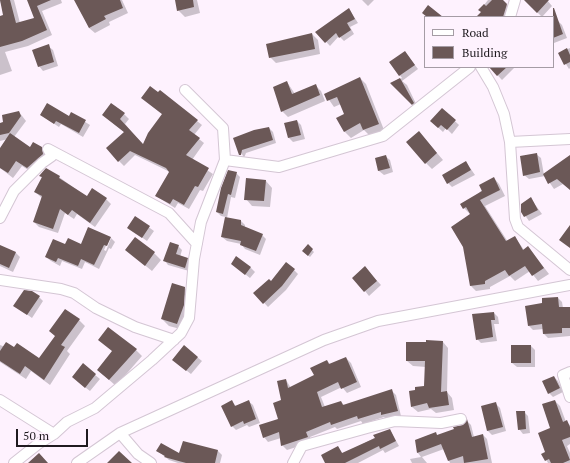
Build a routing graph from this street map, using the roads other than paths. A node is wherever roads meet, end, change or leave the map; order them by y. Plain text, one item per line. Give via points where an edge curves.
1 (515, 0) edge
2 (510, 16) edge
3 (469, 68) edge
4 (482, 68) edge
5 (185, 90) dead end
6 (570, 139) edge
7 (510, 142) junction
8 (225, 160) junction
9 (0, 218) edge
10 (197, 244) junction
11 (570, 270) edge
12 (1, 283) edge
13 (570, 285) edge
14 (174, 340) junction
15 (570, 372) edge
16 (570, 397) edge
17 (0, 400) edge
18 (461, 419) dead end
19 (120, 432) junction
20 (54, 434) junction
21 (14, 463) edge
22 (78, 463) edge
23 (152, 463) edge
24 (293, 463) edge

1 - 2 street
3 - 8 street via 382,136 279,167
4 - 7 street via 504,114
5 - 8 street via 223,128
6 - 7 street
7 - 11 street via 518,227
8 - 10 street via 201,222
9 - 10 street via 14,191 52,156 48,149 170,213
10 - 14 street via 190,318
12 - 14 street via 67,291 135,327
13 - 19 street via 378,321 324,340
14 - 20 street via 95,408 67,422
15 - 16 street via 563,375
17 - 20 street
18 - 24 street via 441,422 395,421 367,428 302,446
19 - 22 street
19 - 23 street via 138,454
20 - 21 street

